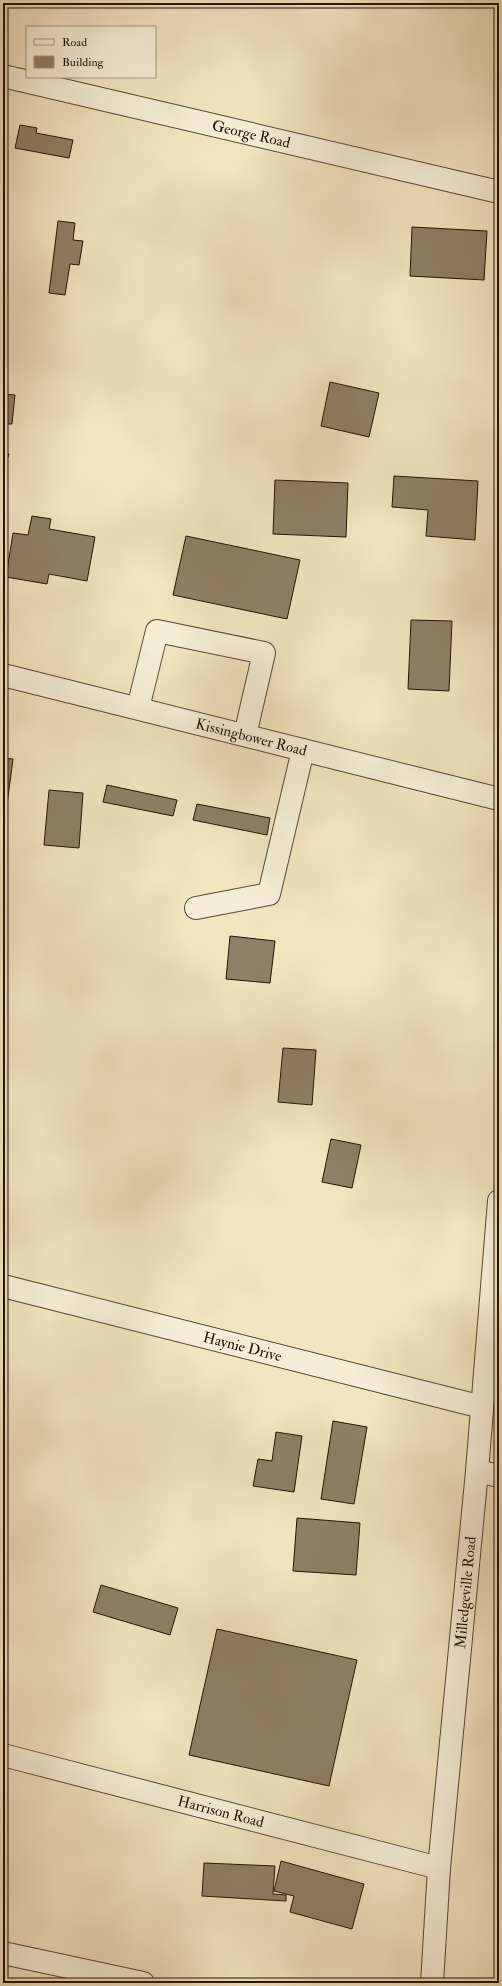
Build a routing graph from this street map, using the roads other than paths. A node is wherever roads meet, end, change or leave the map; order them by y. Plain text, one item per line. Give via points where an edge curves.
1 (3, 76) edge
2 (499, 192) edge
3 (3, 675) edge
4 (138, 708) junction
5 (245, 735) junction
6 (303, 750) junction
7 (499, 799) edge
8 (196, 908) dead end
9 (499, 1202) edge
10 (3, 1286) edge
11 (482, 1407) junction
12 (477, 1471) junction
13 (499, 1476) edge
14 (3, 1755) edge
15 (439, 1868) junction
16 (3, 1954) edge
17 (143, 1983) edge
18 (432, 1983) edge

1 - 2 street, George Road
3 - 4 street, Kissingbower Road
4 - 5 street, Kissingbower Road
4 - 5 street via 157,631 264,653
5 - 6 street, Kissingbower Road
6 - 7 street, Kissingbower Road
6 - 8 street via 269,894
9 - 11 street, Milledgeville Road
10 - 11 street, Haynie Drive
11 - 12 street, Milledgeville Road
12 - 13 street
12 - 15 street, Milledgeville Road
14 - 15 street, Harrison Road
15 - 18 street, Milledgeville Road
16 - 17 street

